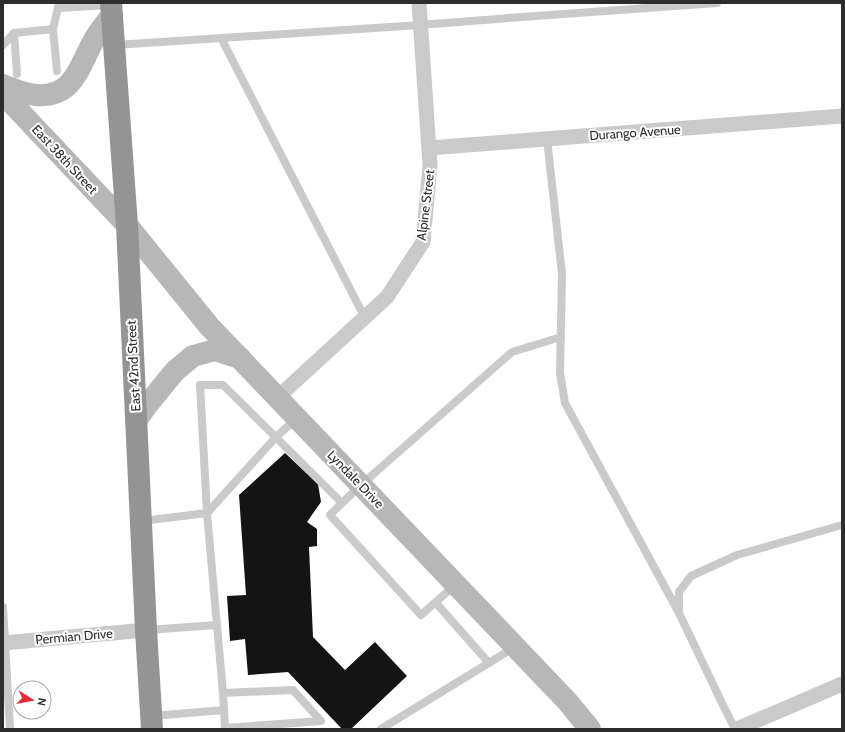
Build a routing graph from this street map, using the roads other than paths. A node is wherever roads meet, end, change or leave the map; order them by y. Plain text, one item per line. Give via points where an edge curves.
1 (419, 3) edge
2 (717, 3) edge
3 (59, 6) edge
4 (111, 8) edge
5 (420, 25) junction
6 (53, 29) junction
7 (14, 33) junction
8 (221, 38) junction
9 (4, 43) edge
10 (114, 45) junction
11 (57, 71) dead end
12 (10, 79) edge
13 (3, 94) edge
14 (842, 116) edge
15 (547, 139) junction
16 (429, 148) junction
17 (127, 225) junction
18 (365, 318) junction
19 (561, 336) junction
20 (240, 358) junction
21 (278, 397) junction
22 (297, 417) junction
23 (136, 422) junction
24 (276, 437) junction
25 (361, 484) junction
26 (342, 503) junction
27 (207, 513) junction
28 (141, 521) junction
29 (842, 525) edge
30 (456, 584) junction
31 (436, 603) junction
32 (3, 607) edge
33 (679, 613) junction
34 (217, 625) junction
35 (146, 630) junction
36 (4, 643) edge
37 (516, 647) junction
38 (489, 663) junction
39 (842, 684) edge
40 (223, 694) junction
41 (224, 710) junction
42 (152, 723) edge
43 (10, 729) edge
44 (381, 729) edge
45 (590, 729) edge
46 (736, 729) edge

1 - 5 street, Alpine Street
2 - 5 lane
3 - 4 lane
3 - 6 lane
4 - 10 highway, East 42nd Street
4 - 12 street via 76,75 67,86 56,93 34,95
5 - 8 lane
5 - 16 street, Alpine Street
6 - 7 lane
6 - 11 lane
7 - 9 lane
7 - 12 lane
8 - 10 lane
8 - 18 lane
10 - 17 highway, East 42nd Street
13 - 17 street, East 38th Street
14 - 15 street, Durango Avenue
15 - 16 street, Durango Avenue
15 - 19 lane via 562,274
16 - 18 street, Alpine Street via 430,165 423,242 387,297
17 - 20 street, Lyndale Drive via 210,326
17 - 23 highway, East 42nd Street
18 - 21 street, Alpine Street
19 - 25 lane via 512,352
19 - 33 lane via 560,373 565,404
20 - 21 street, Lyndale Drive
20 - 23 street via 215,350 193,356 175,371
21 - 22 street, Lyndale Drive
22 - 24 lane
22 - 25 street, Lyndale Drive
23 - 28 highway, East 42nd Street
24 - 26 lane
24 - 27 lane
24 - 27 lane via 223,385 200,385
25 - 26 lane
25 - 30 street, Lyndale Drive
26 - 31 lane via 330,515 422,615
27 - 28 lane
27 - 34 lane
28 - 35 highway, East 42nd Street
29 - 33 lane via 737,555 691,576 679,592
30 - 31 lane
30 - 37 street, Lyndale Drive
31 - 38 lane
32 - 36 lane
33 - 46 lane via 720,701
34 - 35 lane
34 - 40 lane
35 - 36 street, Permian Drive
35 - 42 highway, East 42nd Street
36 - 43 lane
37 - 38 lane
37 - 45 street, Lyndale Drive via 568,701
38 - 44 lane
39 - 46 street
40 - 41 lane
40 - 41 lane via 293,690 321,721 225,728
41 - 42 lane

